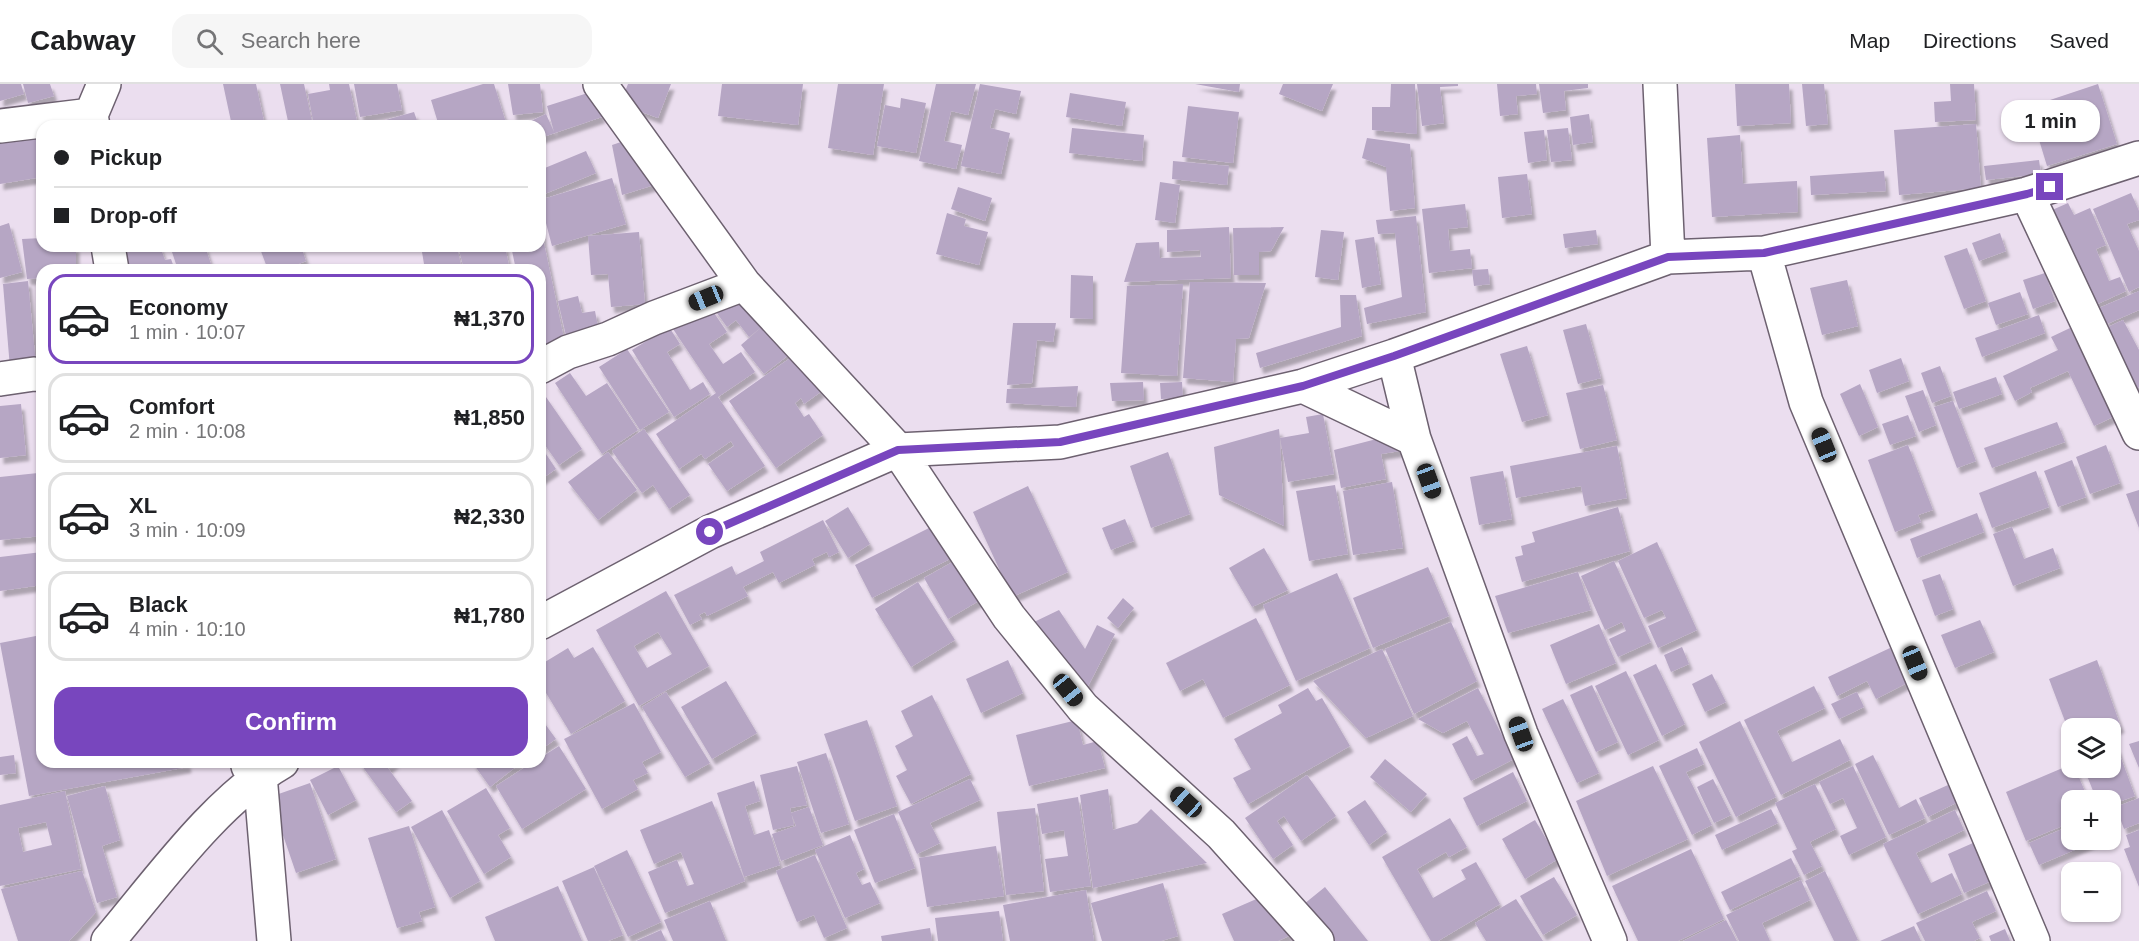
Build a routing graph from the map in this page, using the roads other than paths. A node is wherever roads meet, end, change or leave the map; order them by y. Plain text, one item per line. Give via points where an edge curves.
1 (104, 84) edge
2 (600, 84) edge
3 (1660, 84) edge
4 (92, 120) edge
5 (36, 124) edge
6 (0, 126) edge
7 (2139, 158) edge
8 (2027, 194) junction
9 (1764, 253) junction
10 (1668, 257) junction
11 (744, 284) junction
12 (1394, 356) junction
13 (546, 364) edge
14 (36, 374) edge
15 (0, 379) edge
16 (1303, 386) junction
17 (2139, 433) edge
18 (1414, 439) junction
19 (898, 450) junction
20 (546, 620) edge
21 (259, 768) edge
22 (261, 768) edge
23 (108, 941) edge
24 (274, 941) edge
25 (1317, 941) edge
26 (1610, 941) edge
27 (2033, 941) edge

1 - 4 street
2 - 11 street
3 - 10 street
5 - 6 street
7 - 8 street
8 - 9 street
8 - 17 street
9 - 10 street
9 - 27 street via 1806,402
10 - 12 street
11 - 13 street
11 - 19 street
12 - 16 street
12 - 18 street
14 - 15 street
16 - 18 street
16 - 19 street via 1060,442
18 - 26 street via 1521,734
19 - 20 street via 710,532
19 - 25 street via 1009,617 1083,708 1221,834
21 - 23 street
22 - 24 street

